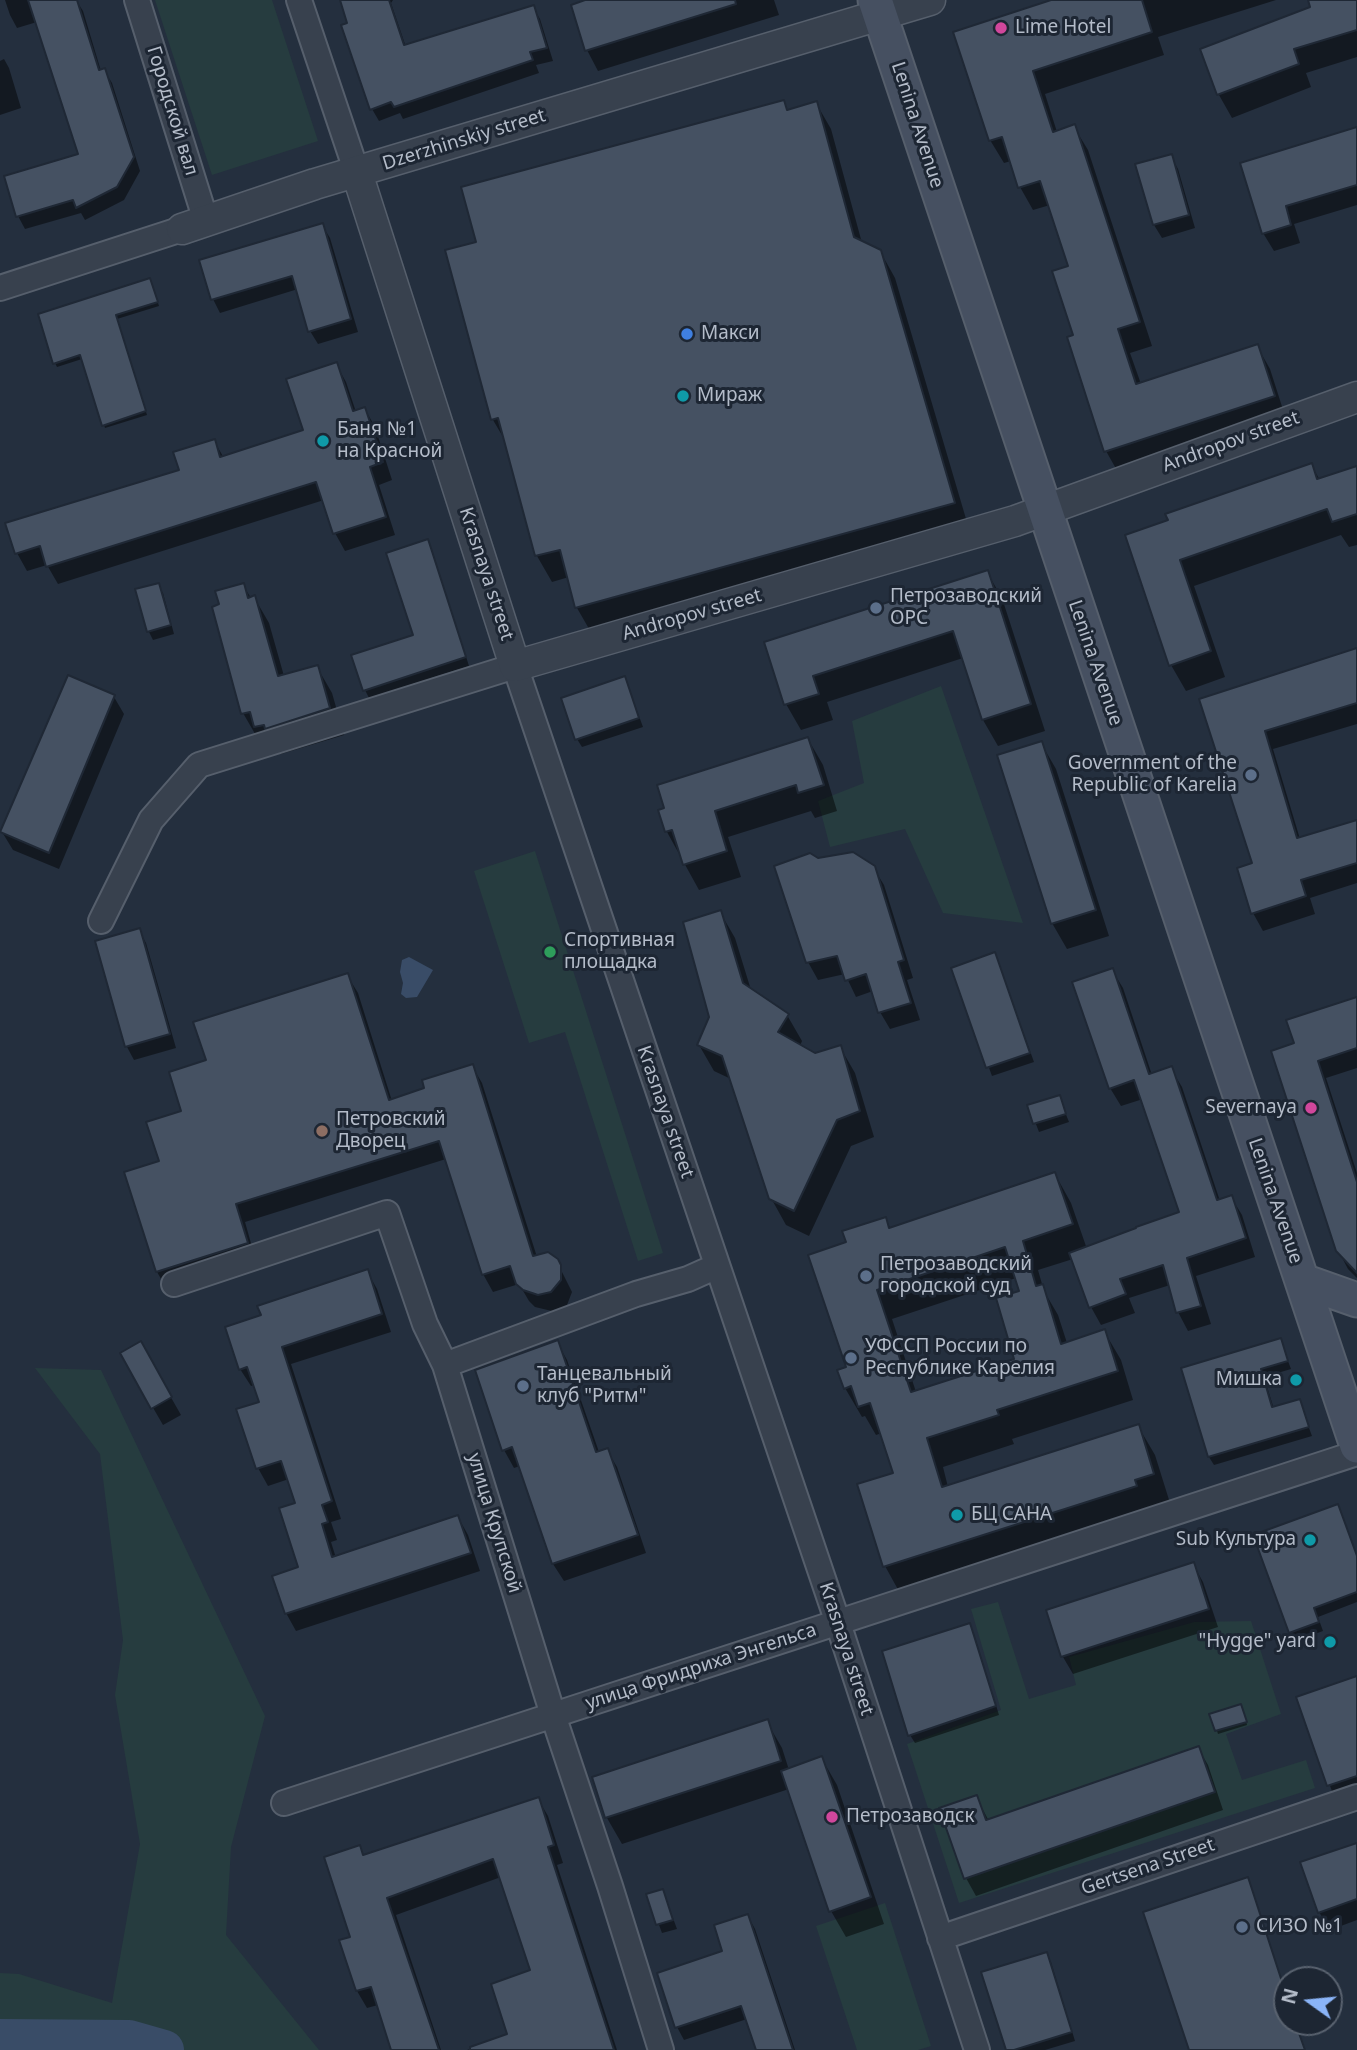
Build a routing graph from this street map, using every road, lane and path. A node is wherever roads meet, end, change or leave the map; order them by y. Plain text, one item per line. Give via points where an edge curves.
1 (137, 0) edge
2 (299, 0) edge
3 (930, 0) edge
4 (878, 8) edge
5 (357, 173) junction
6 (194, 225) junction
7 (0, 288) edge
8 (1357, 397) edge
9 (1044, 511) junction
10 (515, 666) junction
11 (101, 921) dead end
12 (717, 1266) junction
13 (1303, 1281) junction
14 (174, 1284) dead end
15 (1357, 1300) edge
16 (445, 1365) junction
17 (1357, 1446) edge
18 (1357, 1453) edge
19 (838, 1622) junction
20 (553, 1715) junction
21 (1357, 1797) edge
22 (284, 1803) dead end
23 (940, 1938) junction
24 (661, 2050) edge
25 (977, 2050) edge

1 - 6 street, Городской вал
2 - 5 street
3 - 4 street, Dzerzhinskiy street
4 - 5 street, Dzerzhinskiy street
4 - 9 main road, Lenina Avenue
5 - 6 street, Dzerzhinskiy street
5 - 10 street, Krasnaya street
6 - 7 street, Dzerzhinskiy street
8 - 9 street, Andropov street
9 - 10 street, Andropov street
9 - 13 main road, Lenina Avenue
10 - 11 street, Andropov street via 199,765 151,820
10 - 12 street, Krasnaya street
12 - 16 street
12 - 19 street, Krasnaya street
13 - 15 main road
13 - 17 main road, Lenina Avenue
14 - 16 street, улица Крупской via 387,1213 425,1324
16 - 20 street, улица Крупской
18 - 19 street, улица Фридриха Энгельса
19 - 20 street, улица Фридриха Энгельса
19 - 23 street, Krasnaya street
20 - 22 street, улица Фридриха Энгельса
20 - 24 street, улица Крупской
21 - 23 street, Gertsena Street
23 - 25 street, Krasnaya street

